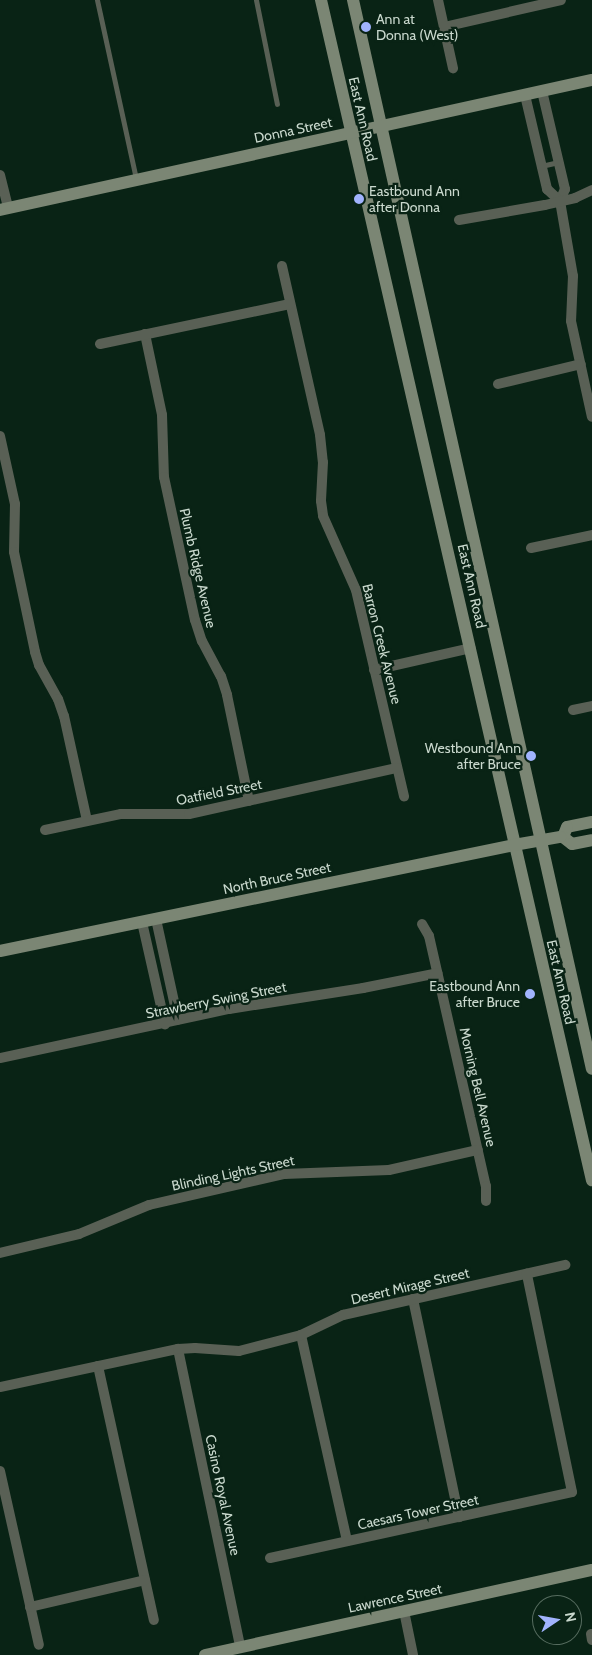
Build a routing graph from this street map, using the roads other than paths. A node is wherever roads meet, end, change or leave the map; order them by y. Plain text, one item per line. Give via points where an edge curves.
1 (98, 0) edge
2 (256, 0) edge
3 (321, 0) edge
4 (353, 0) edge
5 (438, 0) edge
6 (561, 0) edge
7 (444, 27) junction
8 (453, 68) dead end
9 (592, 80) edge
10 (542, 91) junction
11 (525, 95) junction
12 (277, 104) dead end
13 (380, 127) junction
14 (351, 133) junction
15 (560, 162) junction
16 (541, 166) junction
17 (0, 175) edge
18 (136, 179) junction
19 (592, 190) edge
20 (560, 201) junction
21 (4, 209) edge
22 (459, 220) dead end
23 (282, 266) dead end
24 (290, 304) junction
25 (145, 334) junction
26 (100, 344) dead end
27 (582, 364) junction
28 (498, 384) dead end
29 (592, 417) edge
30 (0, 436) edge
31 (592, 535) edge
32 (531, 548) dead end
33 (471, 648) junction
34 (374, 670) junction
35 (592, 706) edge
36 (573, 710) dead end
37 (396, 768) junction
38 (404, 797) dead end
39 (249, 801) junction
40 (87, 820) junction
41 (592, 822) edge
42 (45, 830) dead end
43 (560, 838) dead end
44 (592, 840) edge
45 (540, 841) junction
46 (514, 845) junction
47 (156, 919) junction
48 (142, 922) junction
49 (422, 924) dead end
50 (0, 951) edge
51 (438, 973) junction
52 (170, 983) junction
53 (157, 986) junction
54 (178, 1020) junction
55 (165, 1024) junction
56 (0, 1058) edge
57 (592, 1070) edge
58 (478, 1150) junction
59 (592, 1180) edge
60 (486, 1201) dead end
61 (0, 1253) edge
62 (565, 1265) dead end
63 (527, 1274) junction
64 (413, 1299) junction
65 (300, 1335) junction
66 (178, 1349) junction
67 (98, 1366) junction
68 (0, 1388) edge
69 (0, 1471) edge
70 (459, 1517) junction
71 (347, 1541) junction
72 (270, 1558) dead end
73 (592, 1570) edge
74 (145, 1580) junction
75 (30, 1607) junction
76 (404, 1612) junction
77 (154, 1620) dead end
78 (39, 1646) dead end
79 (240, 1647) junction
80 (205, 1655) edge
81 (413, 1655) edge

1 - 18 lane
2 - 12 lane
3 - 14 main road, East Ann Road
4 - 13 main road, East Ann Road
5 - 7 street
6 - 7 street
7 - 8 street
9 - 10 main road, Donna Street
10 - 11 main road, Donna Street
10 - 15 street
11 - 13 main road, Donna Street
11 - 16 street
13 - 14 main road, Donna Street
13 - 45 main road, East Ann Road
14 - 18 main road, Donna Street
14 - 33 main road, East Ann Road
15 - 16 lane
15 - 20 street via 566,189
16 - 20 street via 547,189
17 - 21 street
18 - 21 main road, Donna Street
19 - 20 street
20 - 22 street
20 - 27 street via 573,276 571,321
23 - 24 street, Barron Creek Avenue
24 - 25 street
24 - 34 street, Barron Creek Avenue via 320,435 323,516 356,590
25 - 26 street
25 - 39 street, Plumb Ridge Avenue via 162,415 164,477 195,620 227,695
27 - 28 street
27 - 29 street
30 - 40 street via 15,504 14,552 34,643 39,665 64,716
31 - 32 street
33 - 34 street
33 - 46 main road, East Ann Road
34 - 37 street, Barron Creek Avenue
35 - 36 street
37 - 38 street, Barron Creek Avenue
37 - 39 street, Oatfield Street
39 - 40 street, Oatfield Street via 188,814 121,814
40 - 42 street, Oatfield Street
41 - 44 main road via 567,827 563,837 572,844
43 - 45 main road, North Bruce Street
45 - 46 main road, North Bruce Street
45 - 57 main road, East Ann Road
46 - 47 main road, North Bruce Street
46 - 59 main road, East Ann Road
47 - 48 main road, North Bruce Street
47 - 52 street
48 - 50 main road, North Bruce Street
48 - 53 street
49 - 51 street, Morning Bell Avenue via 429,936
51 - 54 street, Strawberry Swing Street
51 - 58 street, Morning Bell Avenue
52 - 53 lane
52 - 54 street
53 - 55 street
54 - 55 street, Strawberry Swing Street
55 - 56 street, Strawberry Swing Street
58 - 60 street, Morning Bell Avenue
58 - 61 street, Blinding Lights Street via 389,1170 284,1174 150,1205 79,1234
62 - 63 street, Desert Mirage Street
63 - 64 street, Desert Mirage Street
63 - 70 street, Caesars Tower Street via 572,1492
64 - 65 street, Desert Mirage Street via 344,1315
64 - 70 street
65 - 66 street, Desert Mirage Street via 239,1351
65 - 71 street
66 - 67 street, Desert Mirage Street
66 - 79 street, Casino Royal Avenue
67 - 68 street, Desert Mirage Street
67 - 74 street
69 - 75 street
70 - 71 street, Caesars Tower Street
71 - 72 street, Caesars Tower Street
73 - 76 main road, Lawrence Street
74 - 75 street
74 - 77 street
75 - 78 street
76 - 79 main road, Lawrence Street
76 - 81 street
79 - 80 main road, Lawrence Street

